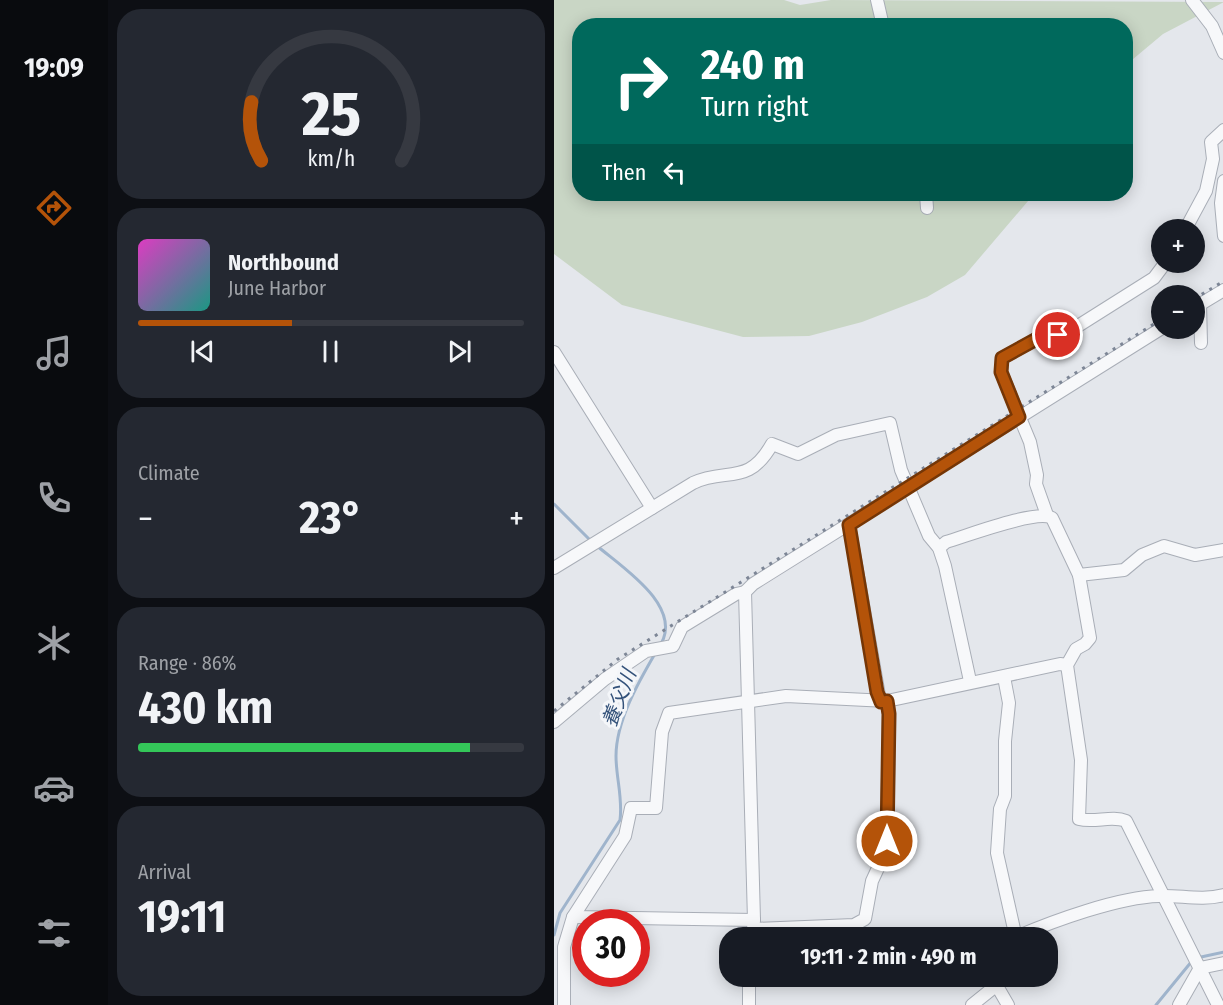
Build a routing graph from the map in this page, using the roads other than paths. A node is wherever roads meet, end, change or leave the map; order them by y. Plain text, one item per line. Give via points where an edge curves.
1 (877, 0) edge
2 (1192, 0) edge
3 (881, 18) edge
4 (1223, 53) edge
5 (1223, 130) edge
6 (1223, 181) edge
7 (926, 201) edge
8 (927, 208) dead end
9 (1191, 219) edge
10 (1223, 236) edge
11 (1158, 273) edge
12 (1223, 290) edge
13 (1205, 301) edge
14 (1151, 334) edge
15 (1201, 339) edge
16 (1201, 343) dead end
17 (554, 352) edge
18 (1019, 417) junction
19 (910, 487) junction
20 (652, 508) junction
21 (1046, 515) junction
22 (849, 525) junction
23 (939, 548) junction
24 (1223, 550) edge
25 (554, 568) edge
26 (1079, 575) junction
27 (745, 592) junction
28 (1067, 665) junction
29 (1004, 676) junction
30 (970, 681) junction
31 (747, 701) junction
32 (884, 701) junction
33 (554, 722) edge
34 (1223, 895) edge
35 (1164, 896) junction
36 (579, 909) edge
37 (650, 922) edge
38 (572, 923) edge
39 (723, 927) edge
40 (753, 927) edge
41 (804, 927) edge
42 (1014, 927) edge
43 (1046, 927) edge
44 (1223, 963) edge
45 (1199, 968) junction
46 (749, 987) edge
47 (996, 987) edge
48 (998, 987) edge
49 (564, 1005) edge
50 (749, 1005) edge
51 (972, 1005) edge
52 (1008, 1005) edge
53 (1179, 1005) edge
54 (1218, 1005) edge

1 - 3 street
2 - 4 street via 1212,26
5 - 9 street via 1211,142 1213,159 1206,190
6 - 10 street
7 - 8 street
11 - 18 street via 1070,331 1042,336 1002,358 1001,372
12 - 13 street
14 - 18 street
15 - 16 street
17 - 20 street
18 - 19 street
18 - 21 street via 1030,442 1036,484
19 - 20 street via 900,470 890,423 836,435 798,454 772,444 746,471 728,477 702,478
19 - 22 street
19 - 23 street via 929,536
20 - 25 street
21 - 23 street via 1016,519 946,542
21 - 26 street via 1052,518
22 - 27 street
22 - 32 street
23 - 30 street
24 - 26 street via 1195,555 1164,546 1142,555 1124,570
26 - 28 street via 1090,638 1076,649
27 - 31 street
27 - 33 street via 682,627 673,646 651,650 605,679
28 - 29 street via 1060,663
28 - 35 street via 1081,760 1079,819 1126,820
29 - 30 street
29 - 42 street via 1009,703 1005,796 1000,809 997,853
30 - 32 street
31 - 32 street via 786,696
31 - 36 street via 669,713 662,732 656,807 631,808 625,837
31 - 40 street
32 - 41 street via 889,714 887,841 872,881 865,919 854,925
34 - 35 street
35 - 43 street via 1118,903
35 - 45 street
37 - 39 street
38 - 49 street via 564,947
44 - 45 street
45 - 53 street
45 - 54 street
46 - 50 street
47 - 51 street
48 - 52 street

